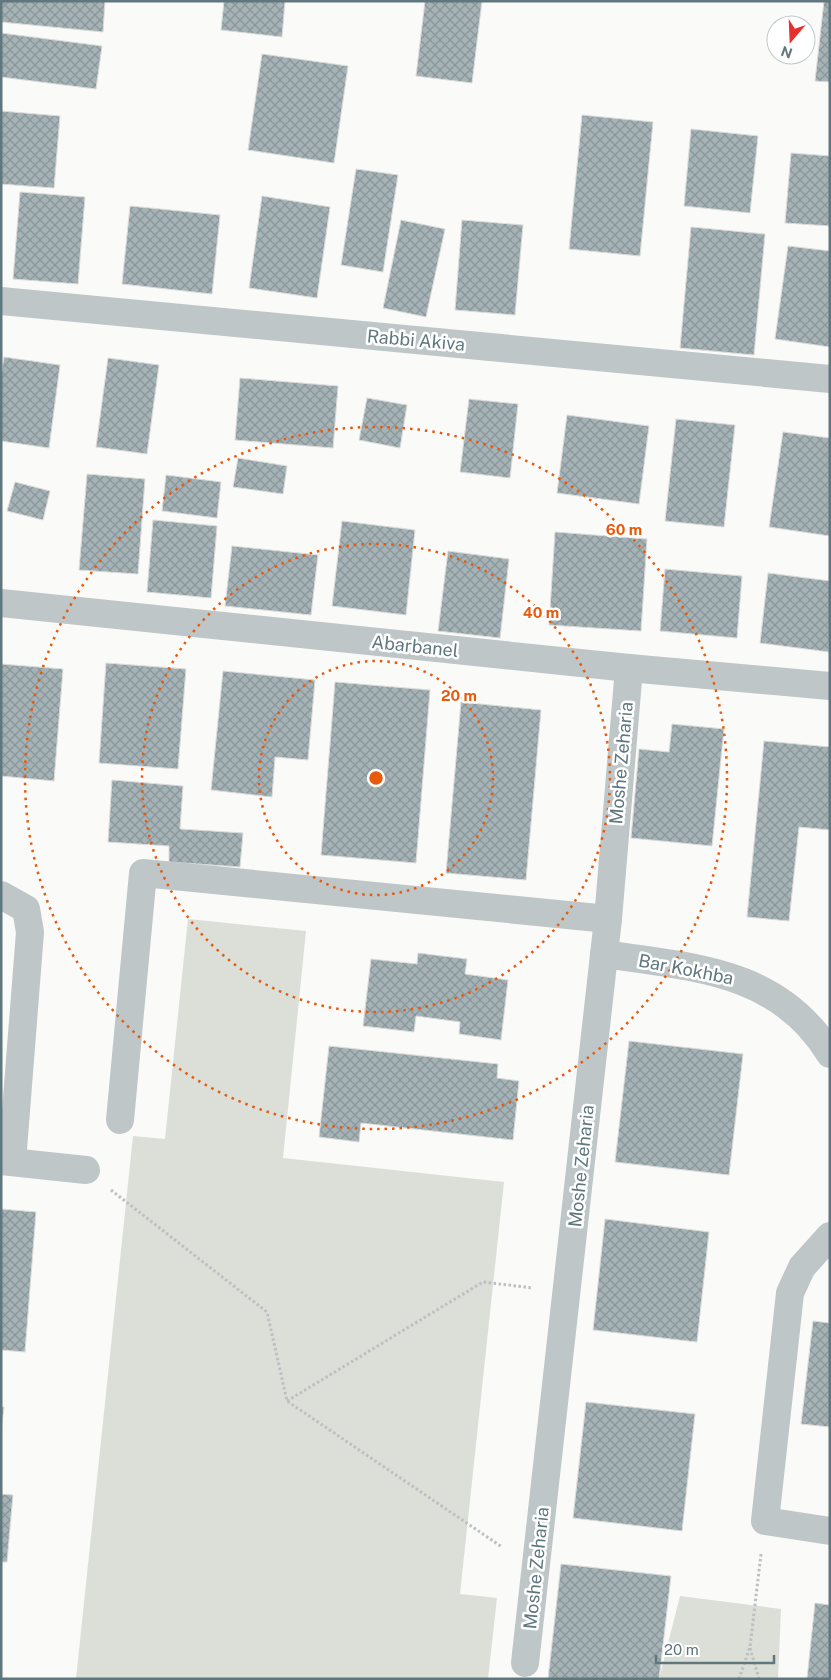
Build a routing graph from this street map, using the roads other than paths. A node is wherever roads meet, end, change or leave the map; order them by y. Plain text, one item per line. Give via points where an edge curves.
1 (1, 301) edge
2 (830, 379) edge
3 (1, 603) edge
4 (629, 668) junction
5 (830, 686) edge
6 (1, 895) edge
7 (608, 919) junction
8 (604, 954) junction
9 (825, 1037) edge
10 (120, 1120) dead end
11 (7, 1162) edge
12 (86, 1170) road end
13 (830, 1236) edge
14 (830, 1531) edge
15 (525, 1663) dead end

1 - 2 street, Rabbi Akiva
3 - 4 street, Abarbanel
4 - 5 street, Abarbanel
4 - 7 street, Moshe Zeharia
6 - 11 street via 26,909 30,932
7 - 8 street, Moshe Zeharia
7 - 10 street via 142,873
8 - 9 street, Bar Kokhba via 702,969 744,981 781,1002
8 - 15 street, Moshe Zeharia
11 - 12 street
13 - 14 street via 802,1267 790,1293 765,1521

